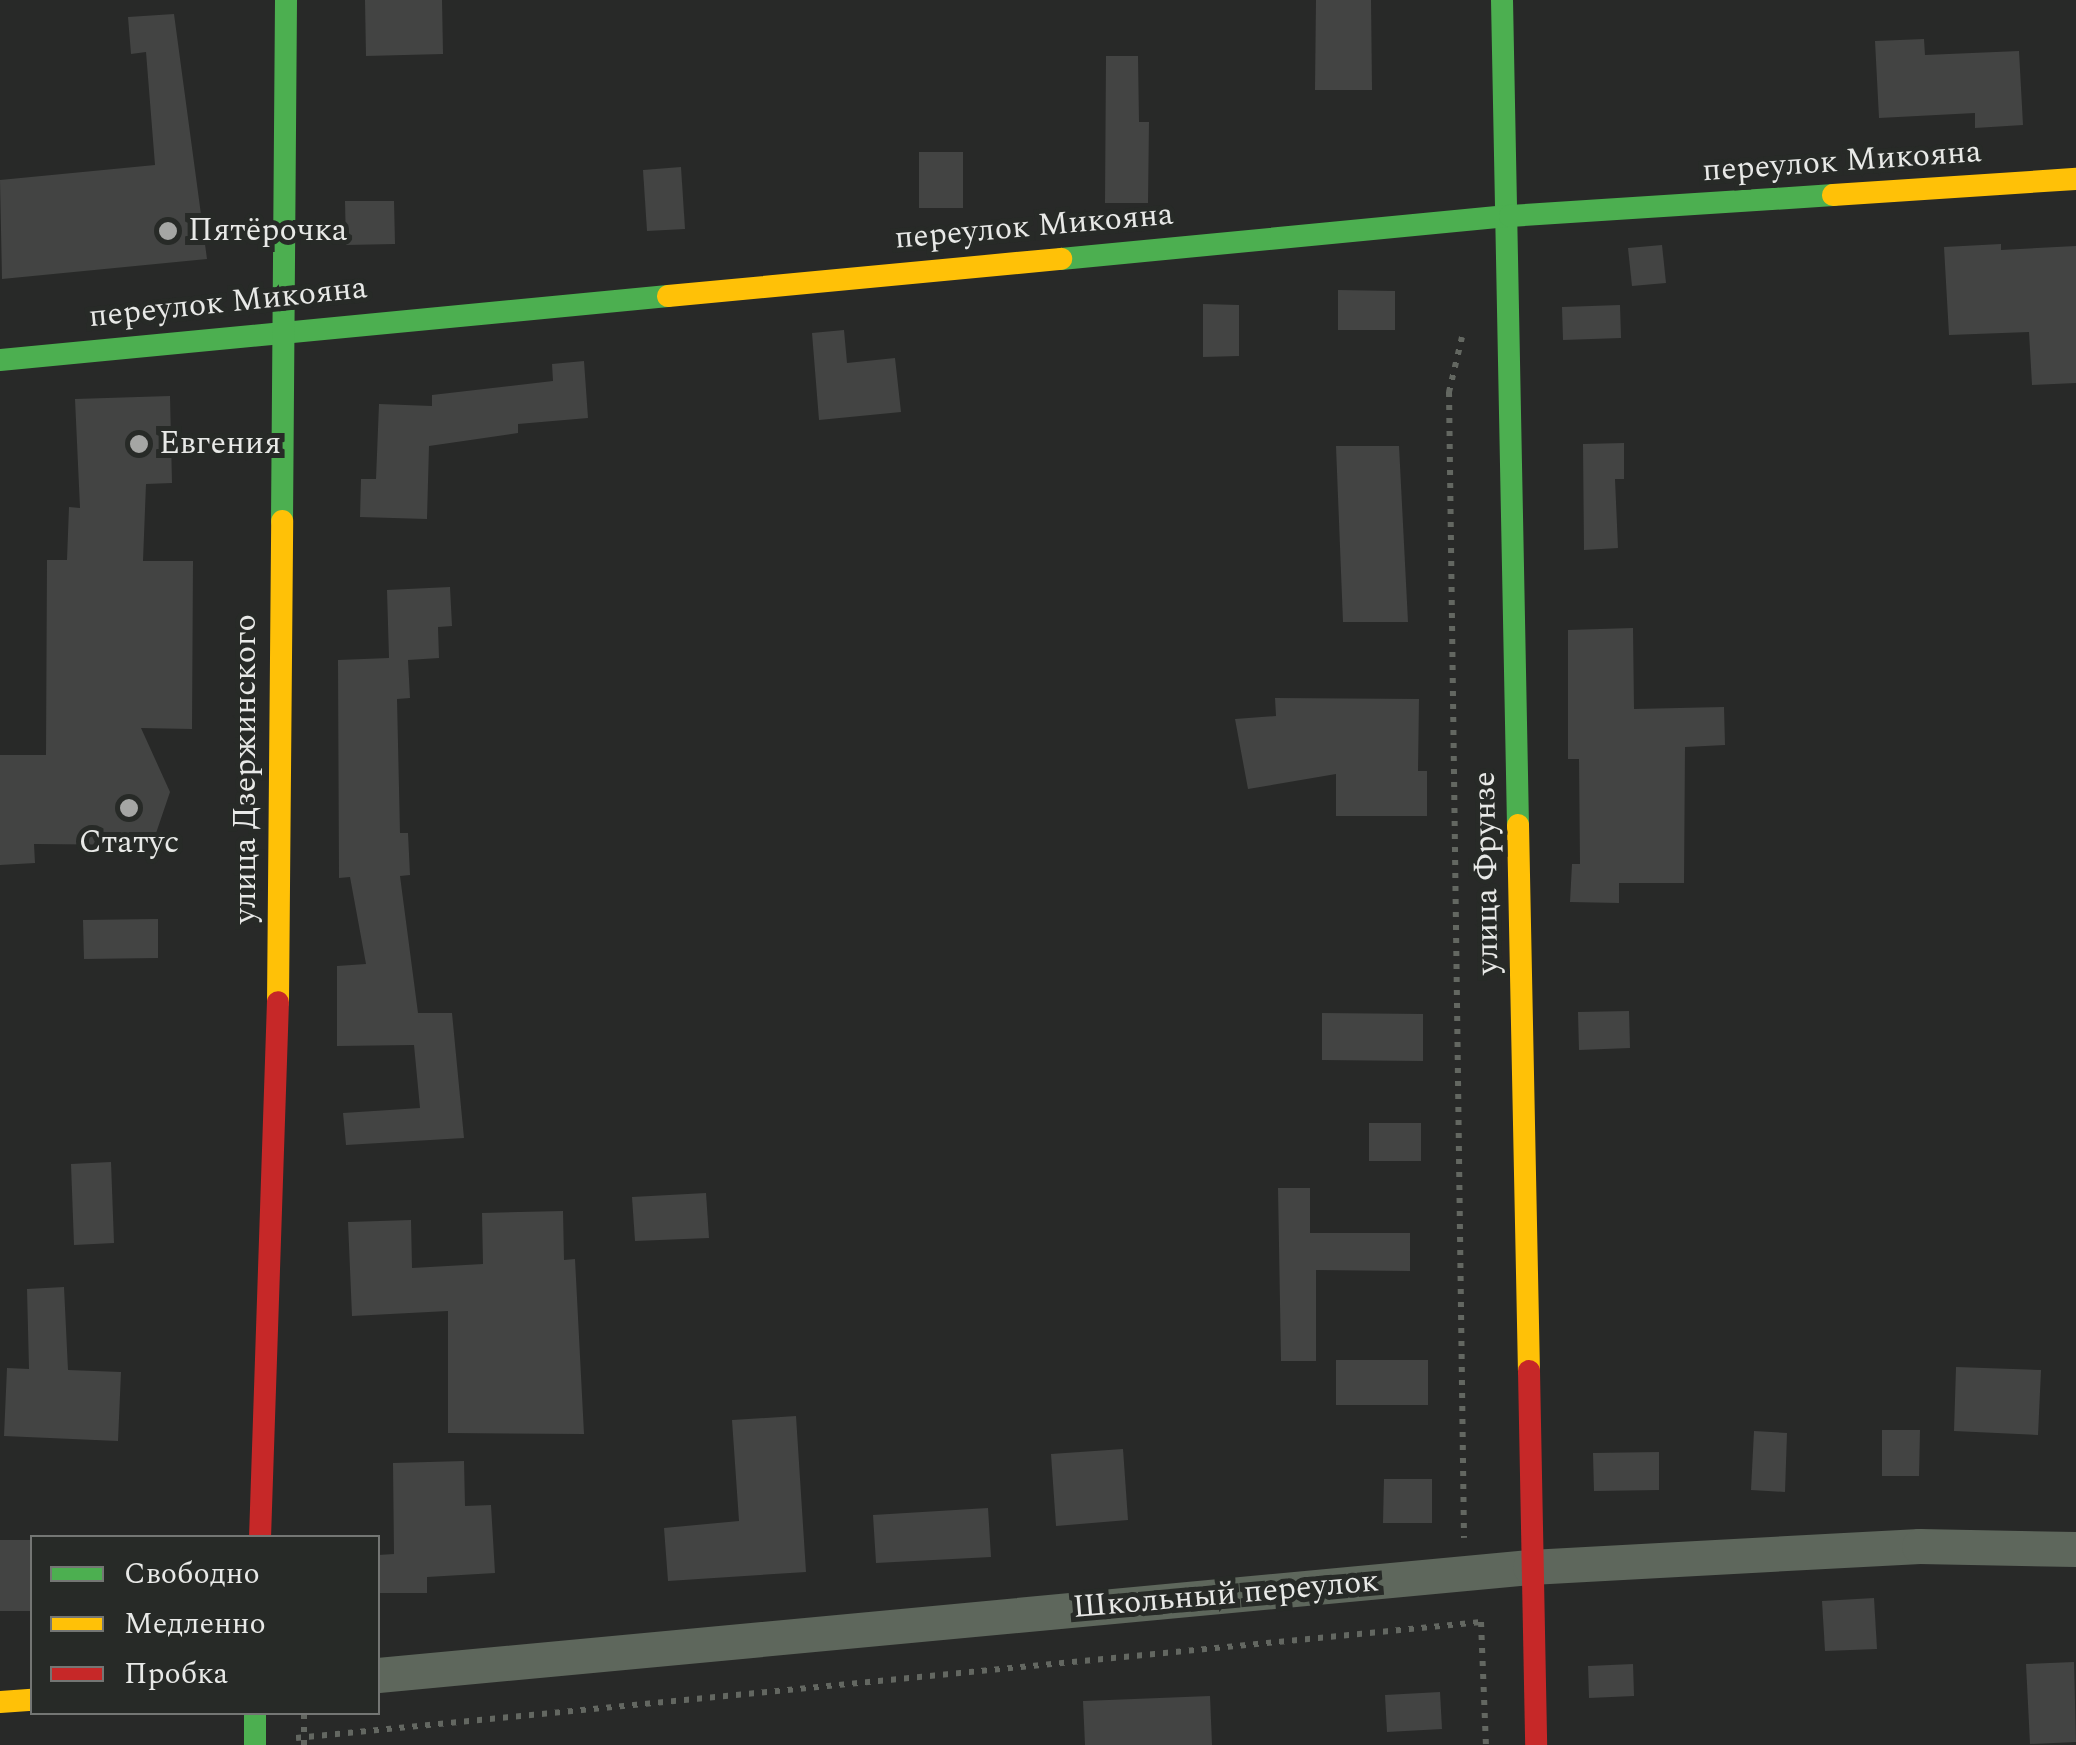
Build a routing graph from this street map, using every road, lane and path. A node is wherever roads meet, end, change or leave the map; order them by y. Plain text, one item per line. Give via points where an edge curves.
1 (286, 0) edge
2 (1502, 0) edge
3 (2076, 179) edge
4 (1510, 216) junction
5 (1466, 323) dead end
6 (281, 328) junction
7 (0, 360) edge
8 (260, 1535) edge
9 (2076, 1550) edge
10 (1530, 1567) junction
11 (1467, 1573) junction
12 (1481, 1622) junction
13 (380, 1675) edge
14 (30, 1700) edge
15 (0, 1702) edge
16 (255, 1715) edge
17 (304, 1715) edge
18 (304, 1741) edge
19 (256, 1744) edge
20 (1486, 1745) edge
21 (1536, 1745) edge

1 - 6 street, улица Дзержинского
2 - 4 street, улица Фрунзе
3 - 4 street, переулок Микояна
4 - 6 street, переулок Микояна
4 - 10 street, улица Фрунзе
5 - 11 path via 1449,392
6 - 7 street, переулок Микояна
6 - 8 street, улица Дзержинского via 278,1038
9 - 10 street, Школьный переулок via 1919,1546
10 - 11 street, Школьный переулок
10 - 21 street, улица Фрунзе
11 - 12 path
11 - 13 street, Школьный переулок
12 - 18 path
12 - 20 path
14 - 15 street
16 - 19 street
17 - 18 path
18 - 19 path

